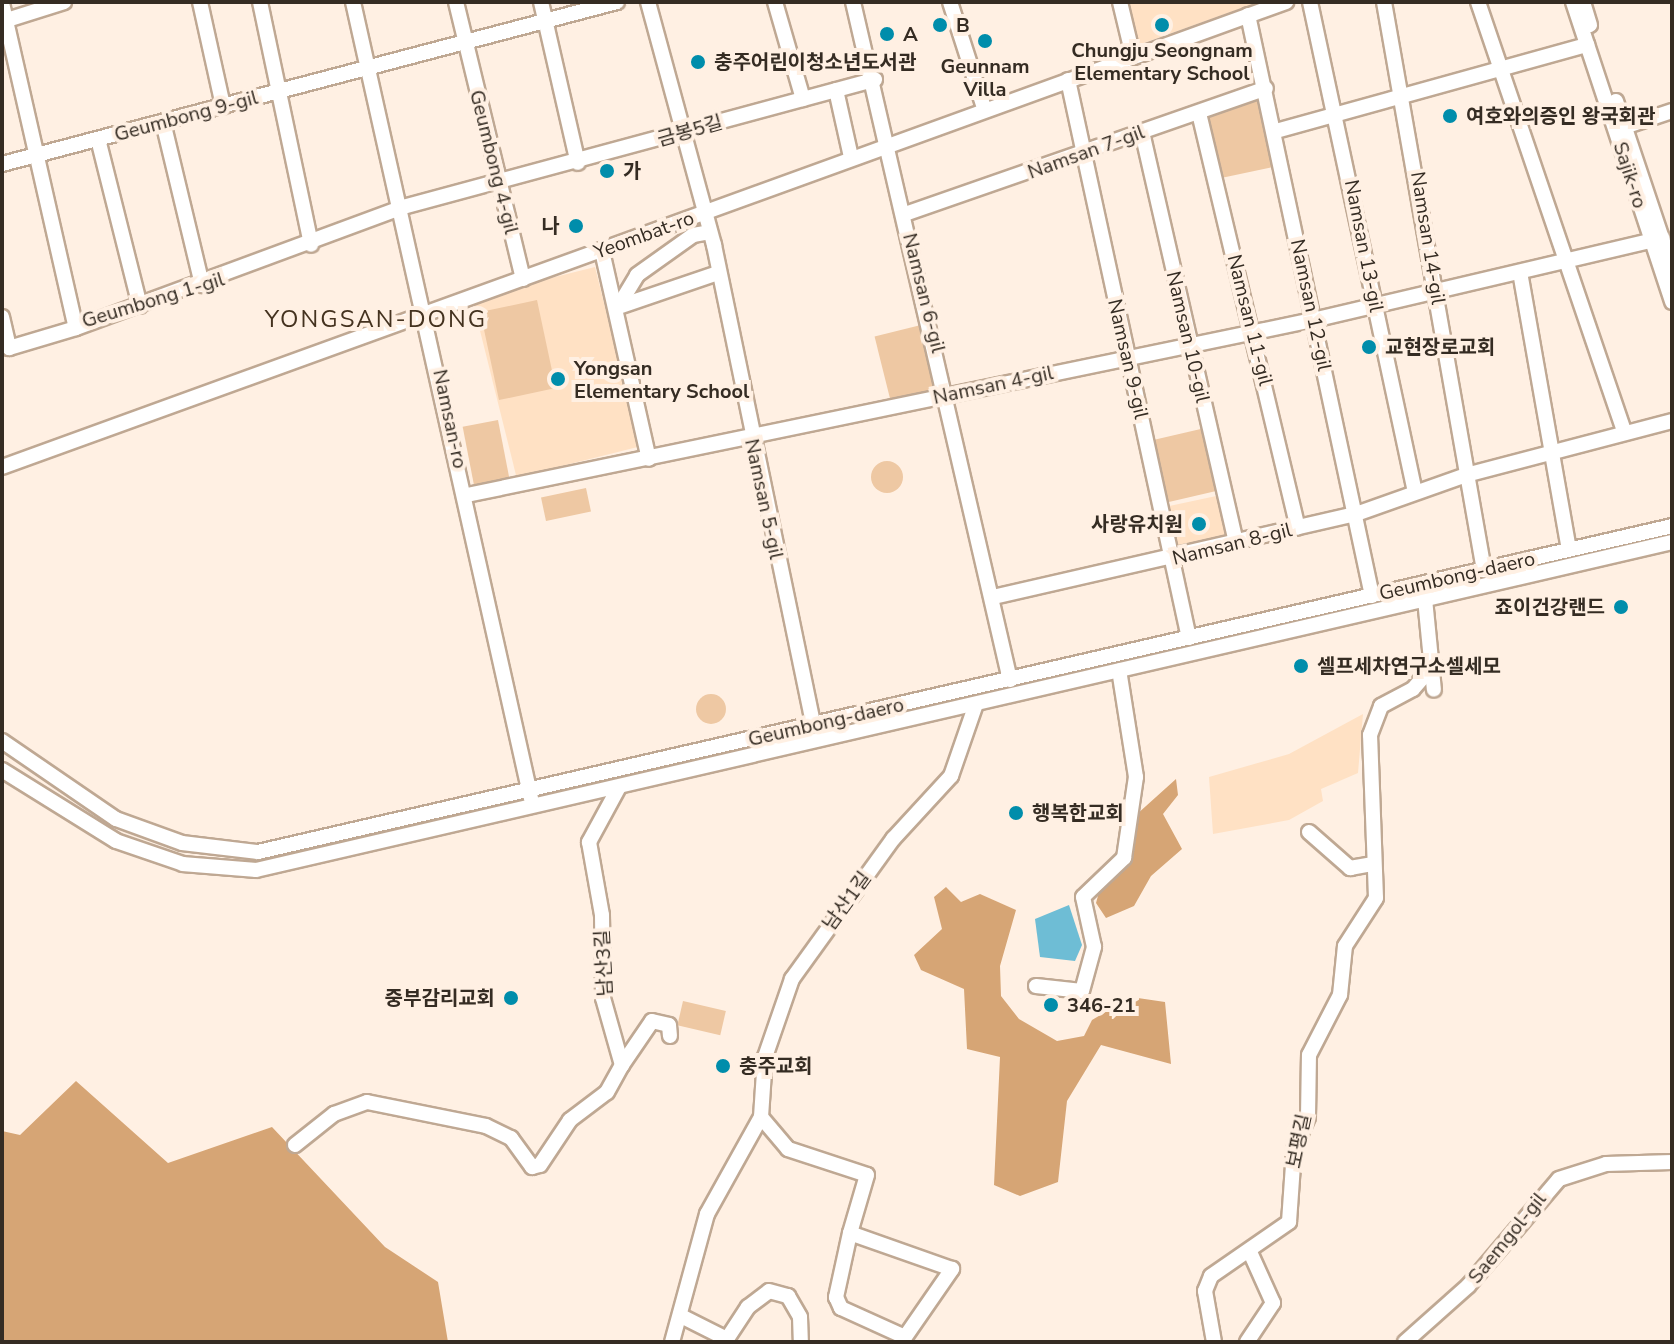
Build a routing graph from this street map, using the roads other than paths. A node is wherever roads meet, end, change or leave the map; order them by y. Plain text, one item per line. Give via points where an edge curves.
1 (64, 2) edge
2 (200, 2) edge
3 (260, 2) edge
4 (353, 2) edge
5 (456, 2) edge
6 (541, 2) edge
7 (617, 2) edge
8 (648, 2) edge
9 (775, 2) edge
10 (853, 2) edge
11 (950, 2) edge
12 (1120, 2) edge
13 (1286, 2) edge
14 (1310, 2) edge
15 (1384, 2) edge
16 (1478, 2) edge
17 (1573, 2) edge
18 (1583, 2) edge
19 (2, 3) edge
20 (1248, 15) junction
21 (7, 20) junction
22 (546, 23) junction
23 (465, 44) junction
24 (1587, 45) junction
25 (1133, 56) junction
26 (1498, 68) junction
27 (370, 70) junction
28 (875, 80) junction
29 (1068, 80) junction
30 (1266, 88) junction
31 (836, 90) junction
32 (276, 91) junction
33 (1404, 95) junction
34 (803, 99) junction
35 (223, 106) junction
36 (984, 108) junction
37 (1672, 111) edge
38 (1199, 113) junction
39 (1338, 115) junction
40 (163, 122) junction
41 (1624, 127) junction
42 (1276, 131) junction
43 (1142, 132) junction
44 (680, 133) junction
45 (98, 139) junction
46 (889, 143) junction
47 (1082, 153) junction
48 (39, 155) junction
49 (851, 157) junction
50 (578, 163) junction
51 (2, 164) edge
52 (499, 185) junction
53 (403, 207) junction
54 (705, 212) junction
55 (905, 214) junction
56 (1672, 217) edge
57 (1656, 220) junction
58 (710, 232) junction
59 (1657, 239) junction
60 (311, 245) junction
61 (602, 251) junction
62 (1565, 261) junction
63 (1672, 268) edge
64 (1520, 272) junction
65 (715, 274) junction
66 (523, 279) junction
67 (202, 285) junction
68 (1437, 291) junction
69 (1672, 302) edge
70 (1376, 304) junction
71 (140, 306) junction
72 (618, 307) junction
73 (428, 314) junction
74 (2, 317) edge
75 (1313, 320) junction
76 (76, 328) junction
77 (1253, 332) junction
78 (1190, 346) junction
79 (1128, 357) junction
80 (949, 394) junction
81 (1672, 421) edge
82 (1625, 433) junction
83 (751, 438) junction
84 (1551, 451) junction
85 (649, 459) junction
86 (2, 467) edge
87 (1466, 475) junction
88 (1415, 492) junction
89 (467, 495) junction
90 (1356, 514) junction
91 (1298, 527) junction
92 (1671, 529) edge
93 (1236, 542) junction
94 (1569, 550) junction
95 (1173, 559) junction
96 (1484, 570) junction
97 (1372, 596) junction
98 (993, 597) junction
99 (1425, 599) junction
100 (1189, 638) junction
101 (1434, 665) junction
102 (1119, 670) junction
103 (1010, 680) junction
104 (1434, 690) dead end
105 (976, 704) junction
106 (813, 725) junction
107 (2, 741) edge
108 (2, 770) edge
109 (619, 787) junction
110 (529, 790) junction
111 (533, 807) junction
112 (1309, 832) dead end
113 (1372, 864) junction
114 (1036, 986) dead end
115 (670, 1036) dead end
116 (622, 1065) junction
117 (761, 1117) junction
118 (295, 1145) dead end
119 (1672, 1162) edge
120 (850, 1233) junction
121 (1250, 1252) junction
122 (681, 1316) junction
123 (725, 1340) edge
124 (672, 1342) edge
125 (801, 1342) edge
126 (1214, 1342) edge
127 (1247, 1342) edge
128 (1405, 1342) edge

1 - 21 street
2 - 35 street
3 - 32 street
4 - 27 street, Namsan-ro
5 - 23 street, Geumbong 4-gil
6 - 22 street
7 - 22 street
8 - 44 street, Namsan 5-gil
9 - 34 street
10 - 28 street, Namsan 6-gil
11 - 36 street
12 - 25 street
13 - 20 street, Yeombat-ro
14 - 39 street, Namsan 13-gil
15 - 33 street, Namsan 14-gil
16 - 26 street
17 - 24 street, Sajik-ro
18 - 41 street, Sajik-ro
19 - 21 street, Geumbong 1-gil
20 - 25 street, Yeombat-ro
20 - 30 street, Namsan 12-gil
21 - 48 street, Geumbong 1-gil
22 - 23 street
22 - 50 street
23 - 27 street
23 - 52 street, Geumbong 4-gil
24 - 26 street
24 - 59 street, Sajik-ro
25 - 29 street, Yeombat-ro
26 - 33 street
26 - 62 street
27 - 32 street, Geumbong 9-gil
27 - 53 street, Namsan-ro
28 - 31 street, 금봉5길
28 - 46 street, Namsan 6-gil
29 - 36 street, Yeombat-ro
29 - 47 street, Namsan 9-gil
30 - 38 street, Namsan 7-gil
30 - 42 street, Namsan 12-gil
31 - 34 street, 금봉5길
31 - 49 street
32 - 35 street, Geumbong 9-gil
32 - 60 street
33 - 39 street
33 - 68 street, Namsan 14-gil
34 - 44 street, 금봉5길
35 - 40 street, Geumbong 9-gil
36 - 46 street, Yeombat-ro
37 - 41 street, Sajik-ro
38 - 43 street, Namsan 7-gil
38 - 77 street, Namsan 11-gil
39 - 42 street
39 - 70 street, Namsan 13-gil
40 - 45 street, Geumbong 9-gil
40 - 67 street
41 - 57 street, Sajik-ro
42 - 75 street, Namsan 12-gil
43 - 47 street, Namsan 7-gil
43 - 78 street, Namsan 10-gil
44 - 50 street, 금봉5길
44 - 54 street, Namsan 5-gil
45 - 48 street, Geumbong 9-gil
45 - 71 street
46 - 49 street, Yeombat-ro
46 - 55 street, Namsan 6-gil
47 - 55 street, Namsan 7-gil
47 - 79 street, Namsan 9-gil
48 - 51 street, Geumbong 9-gil
48 - 76 street, Geumbong 1-gil
49 - 54 street, Yeombat-ro
50 - 52 street, 금봉5길
52 - 53 street, Geumbong 1-gil
52 - 66 street, Geumbong 4-gil
53 - 60 street, Geumbong 1-gil
53 - 73 street, Namsan-ro
54 - 58 street, Namsan 5-gil
54 - 61 street, Yeombat-ro
55 - 80 street, Namsan 6-gil
56 - 57 street, Sajik-ro
57 - 59 street, Sajik-ro
58 - 65 street, Namsan 5-gil
58 - 72 street via 693,235 637,275
59 - 62 street, Namsan 4-gil
59 - 63 street, Sajik-ro
59 - 69 street, Sajik-ro
60 - 67 street, Geumbong 1-gil
61 - 66 street, Yeombat-ro
61 - 72 street
62 - 64 street, Namsan 4-gil
62 - 82 street
64 - 68 street, Namsan 4-gil
64 - 84 street
65 - 72 street
65 - 83 street, Namsan 5-gil
66 - 73 street, Yeombat-ro
67 - 71 street, Geumbong 1-gil
68 - 70 street, Namsan 4-gil
68 - 87 street, Namsan 14-gil
70 - 75 street, Namsan 4-gil
70 - 88 street, Namsan 13-gil
71 - 76 street, Geumbong 1-gil
72 - 85 street
73 - 86 street, Yeombat-ro
73 - 89 street, Namsan-ro
74 - 76 street via 9,348
75 - 77 street, Namsan 4-gil
75 - 90 street, Namsan 12-gil
77 - 78 street, Namsan 4-gil
77 - 91 street, Namsan 11-gil
78 - 79 street, Namsan 4-gil
78 - 93 street, Namsan 10-gil
79 - 80 street, Namsan 4-gil
79 - 95 street, Namsan 9-gil
80 - 83 street, Namsan 4-gil
80 - 98 street, Namsan 6-gil
81 - 82 street
82 - 84 street
83 - 85 street, Namsan 4-gil
83 - 106 street, Namsan 5-gil
84 - 87 street
84 - 94 street
85 - 89 street, Namsan 4-gil
87 - 88 street, Namsan 8-gil
87 - 96 street, Namsan 14-gil
88 - 90 street, Namsan 8-gil
89 - 110 street, Namsan-ro
90 - 91 street, Namsan 8-gil
90 - 97 street, Namsan 12-gil
91 - 93 street, Namsan 8-gil
92 - 94 street, Geumbong-daero
92 - 99 street, Geumbong-daero
93 - 95 street, Namsan 8-gil
94 - 96 street, Geumbong-daero
95 - 98 street, Namsan 8-gil
95 - 100 street, Namsan 9-gil
96 - 97 street, Geumbong-daero
97 - 100 street, Geumbong-daero
98 - 103 street, Namsan 6-gil
99 - 101 street
99 - 102 street, Geumbong-daero
100 - 103 street, Geumbong-daero
101 - 104 street
101 - 113 street, 보평길 via 1413,689 1381,706 1370,735
102 - 105 street, Geumbong-daero
102 - 114 street via 1136,777 1124,858 1083,897 1094,947 1082,991
103 - 106 street, Geumbong-daero
105 - 109 street, Geumbong-daero
105 - 117 street, 남산1길 via 951,776 893,839 792,979 765,1057
106 - 110 street, Geumbong-daero
107 - 110 street, Geumbong-daero via 116,819 233,852
108 - 111 street, Geumbong-daero via 116,841 205,869 290,865
109 - 111 street, Geumbong-daero
109 - 116 street, 남산3길 via 589,842 588,859 602,915 603,998
110 - 111 street, Namsan-ro
112 - 113 street via 1350,868
113 - 121 street, 보평길 via 1376,898 1345,946 1340,995 1309,1055 1308,1117 1294,1150 1289,1222
115 - 116 street via 669,1025 652,1021
116 - 118 street via 607,1092 570,1120 540,1165 532,1167 511,1138 486,1126 367,1102 334,1114
117 - 120 street via 788,1149 867,1175
117 - 122 street, 남산1길 via 707,1214
119 - 128 street, Saemgol-gil via 1606,1164 1559,1179 1468,1286
120 - 120 street via 836,1297 841,1308 905,1337 952,1269
121 - 126 street, 보평길 via 1211,1276 1205,1291
121 - 127 street via 1273,1303
122 - 123 street
122 - 124 street, 남산1길
123 - 125 street via 769,1291 788,1296 800,1317

